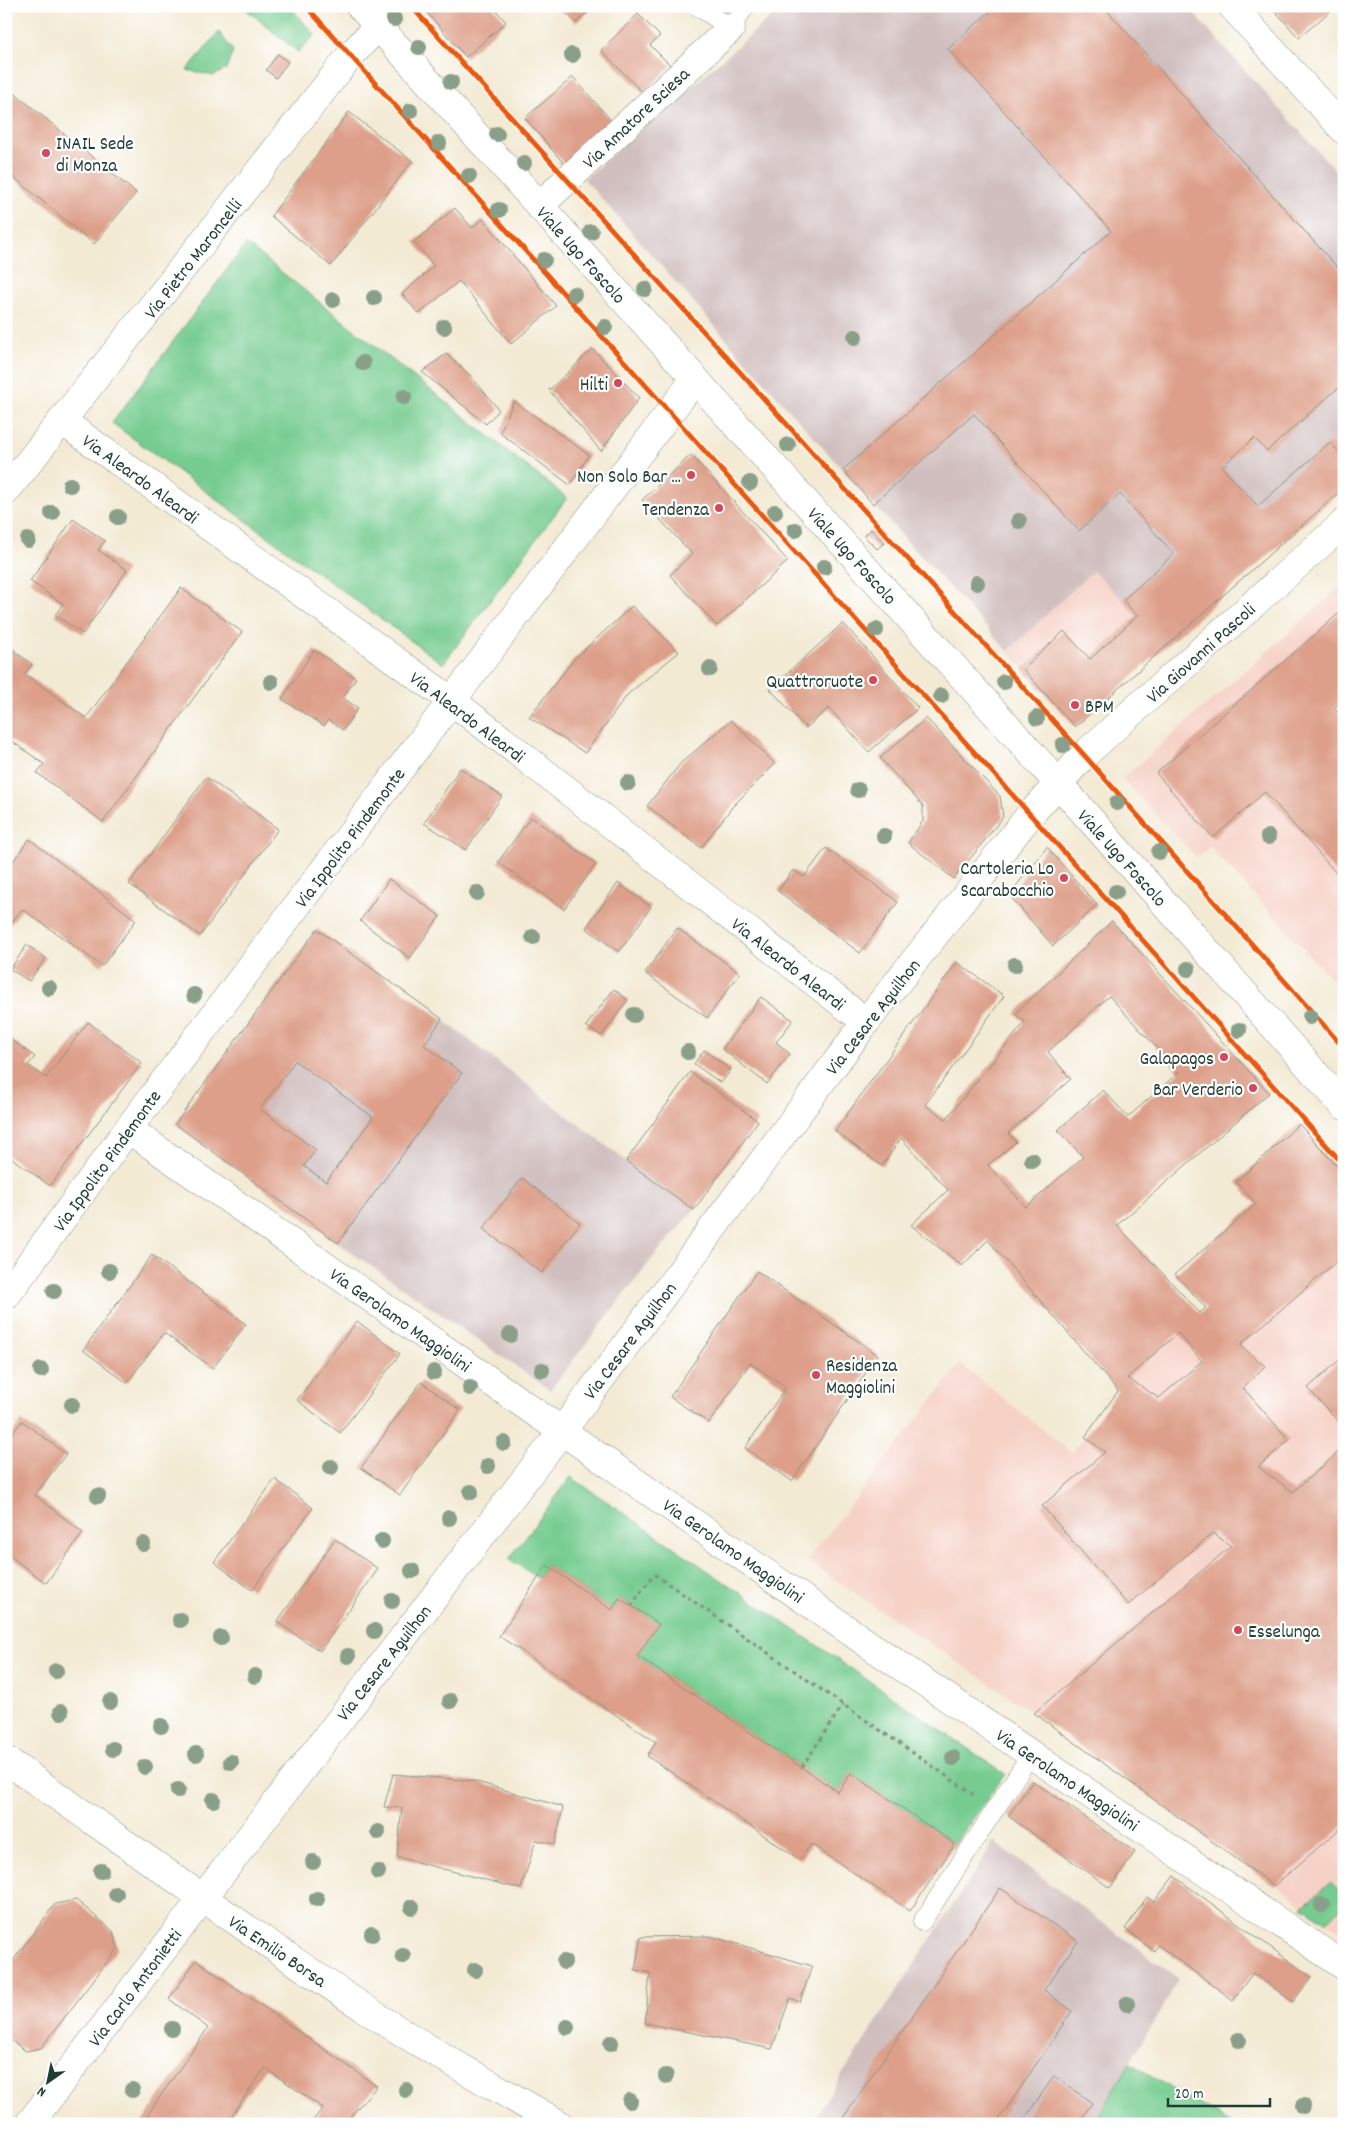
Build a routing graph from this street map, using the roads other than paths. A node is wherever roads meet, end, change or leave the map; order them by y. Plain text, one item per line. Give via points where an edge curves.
1 (360, 6) edge
2 (696, 6) edge
3 (746, 6) edge
4 (1232, 6) edge
5 (378, 26) junction
6 (730, 28) junction
7 (1344, 130) edge
8 (539, 206) junction
9 (695, 379) junction
10 (62, 421) junction
11 (6, 491) edge
12 (1344, 523) edge
13 (452, 701) junction
14 (1058, 783) junction
15 (866, 1022) junction
16 (1344, 1106) edge
17 (128, 1129) junction
18 (6, 1296) edge
19 (562, 1431) junction
20 (1031, 1754) junction
21 (6, 1760) edge
22 (202, 1898) junction
23 (922, 1922) dead end
24 (1344, 1966) edge
25 (29, 2124) edge
26 (559, 2124) edge

1 - 5 street, Viale Ugo Foscolo
2 - 6 lane
3 - 6 lane, Via Amatore Sciesa
4 - 7 street
5 - 8 street, Viale Ugo Foscolo
5 - 10 street, Via Pietro Maroncelli via 350,56
6 - 8 street, Via Amatore Sciesa
8 - 9 street, Viale Ugo Foscolo
9 - 13 street, Via Ippolito Pindemonte
9 - 14 street, Viale Ugo Foscolo
10 - 11 street, Via Pietro Maroncelli
10 - 13 street, Via Aleardo Aleardi
12 - 14 street, Via Giovanni Pascoli via 1084,755
13 - 15 street, Via Aleardo Aleardi
13 - 17 street, Via Ippolito Pindemonte
14 - 15 street, Via Cesare Aguilhon
14 - 16 street, Viale Ugo Foscolo
15 - 19 street, Via Cesare Aguilhon
17 - 18 street, Via Ippolito Pindemonte
17 - 19 street, Via Gerolamo Maggiolini
19 - 20 street, Via Gerolamo Maggiolini
19 - 22 street, Via Cesare Aguilhon
20 - 23 lane
20 - 24 street, Via Gerolamo Maggiolini
21 - 22 street, Via Emilio Borsa
22 - 25 street, Via Carlo Antonietti
22 - 26 street, Via Emilio Borsa via 365,2009

